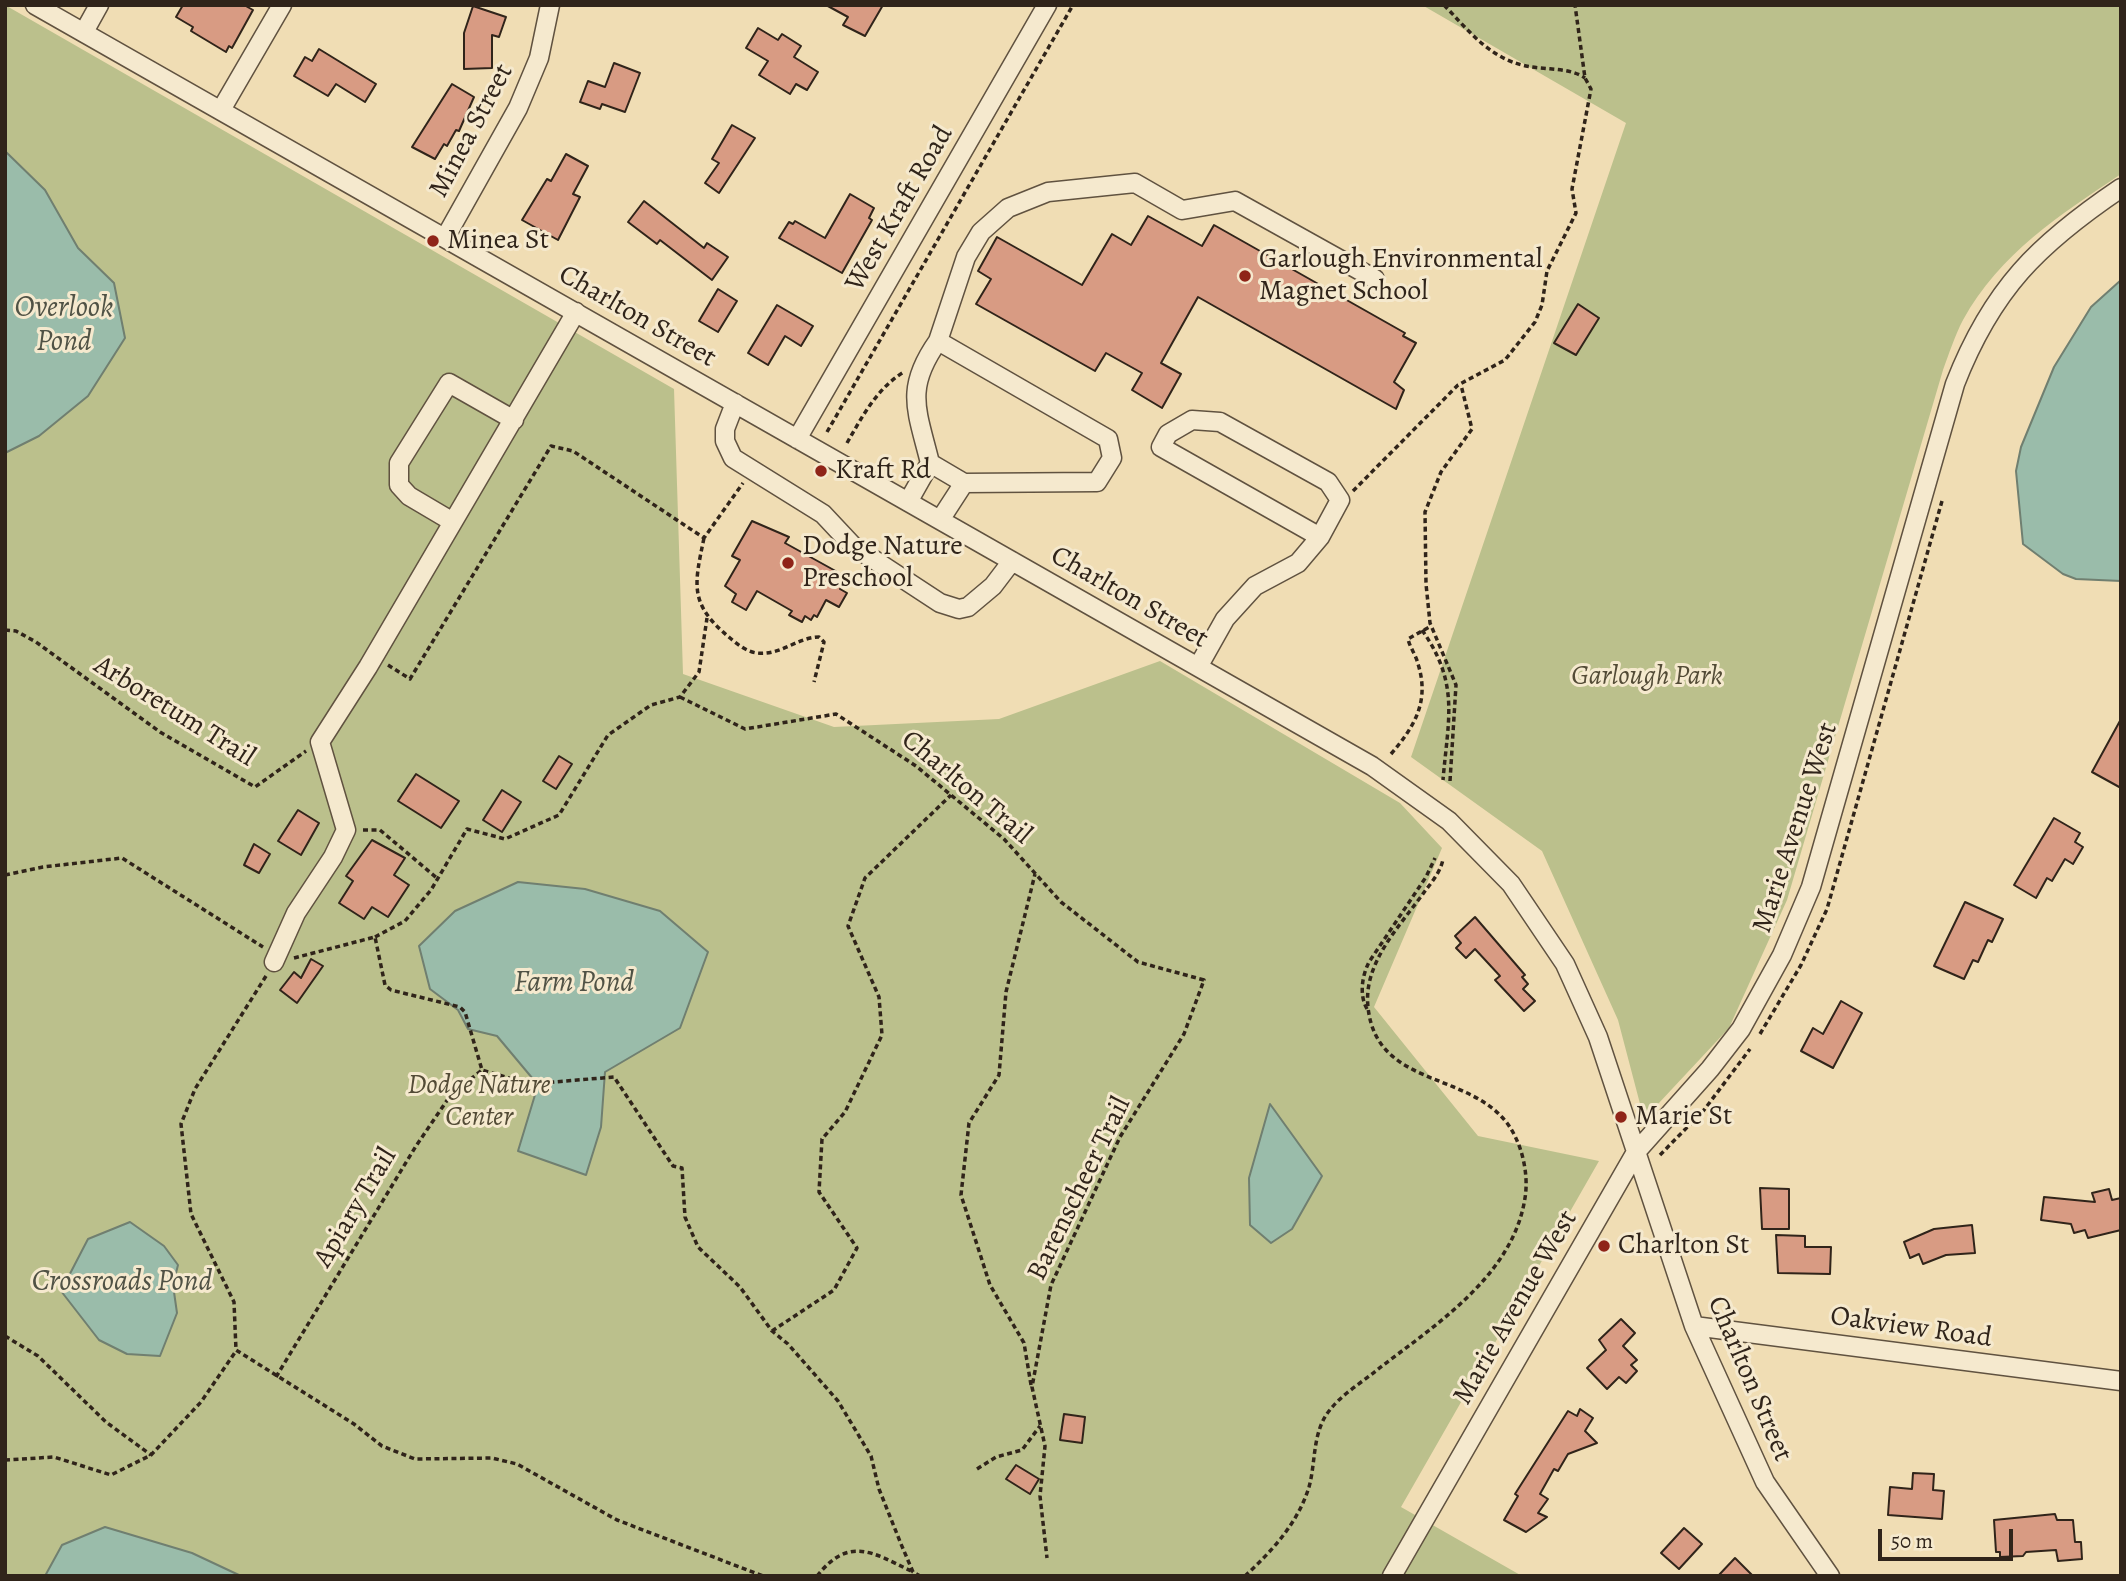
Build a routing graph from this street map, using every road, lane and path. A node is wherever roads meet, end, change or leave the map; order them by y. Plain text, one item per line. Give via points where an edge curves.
1 (35, 5) edge
2 (99, 5) edge
3 (550, 5) edge
4 (1047, 5) edge
5 (1073, 5) edge
6 (1444, 5) edge
7 (1575, 5) edge
8 (274, 8) edge
9 (84, 32) junction
10 (1585, 78) junction
11 (221, 110) junction
12 (2121, 188) edge
13 (445, 238) junction
14 (1375, 279) dead end
15 (576, 312) junction
16 (938, 341) junction
17 (925, 360) junction
18 (1461, 385) junction
19 (735, 403) junction
20 (514, 420) junction
21 (827, 432) dead end
22 (797, 439) junction
23 (846, 443) dead end
24 (930, 463) junction
25 (751, 471) junction
26 (964, 483) junction
27 (1340, 500) junction
28 (908, 502) junction
29 (940, 520) junction
30 (453, 522) junction
31 (1320, 537) junction
32 (704, 538) junction
33 (1012, 561) junction
34 (707, 618) junction
35 (1431, 625) junction
36 (5, 630) edge
37 (1422, 630) junction
38 (374, 657) junction
39 (1198, 667) junction
40 (814, 682) dead end
41 (680, 697) junction
42 (320, 742) junction
43 (1391, 754) dead end
44 (1443, 780) dead end
45 (1450, 781) dead end
46 (951, 795) junction
47 (380, 830) dead end
48 (1435, 858) dead end
49 (1443, 859) dead end
50 (1035, 873) junction
51 (5, 875) edge
52 (438, 879) junction
53 (375, 937) junction
54 (276, 959) junction
55 (1203, 980) joint
56 (1368, 1012) junction
57 (482, 1070) junction
58 (1636, 1152) junction
59 (1694, 1326) junction
60 (772, 1331) junction
61 (5, 1336) edge
62 (236, 1350) junction
63 (276, 1377) junction
64 (2121, 1381) edge
65 (1032, 1387) junction
66 (1040, 1426) junction
67 (151, 1455) junction
68 (5, 1460) edge
69 (977, 1469) dead end
70 (1047, 1558) dead end
71 (913, 1572) junction
72 (763, 1576) edge
73 (817, 1576) edge
74 (920, 1576) edge
75 (1244, 1576) edge
76 (1392, 1576) edge
77 (1830, 1576) edge

1 - 9 street, Charlton Street
2 - 9 street
3 - 13 street, Minea Street via 539,58 518,108
4 - 22 street, West Kraft Road
5 - 21 path
6 - 10 path via 1480,45 1503,59
7 - 10 path
8 - 11 street
9 - 11 street, Charlton Street
10 - 18 path via 1591,89 1572,188 1576,213 1547,271 1542,305 1505,360
11 - 13 street, Charlton Street
12 - 58 street, Marie Avenue West via 2047,242 2015,274 1965,356 1811,887 1795,926 1741,1029
13 - 15 street, Charlton Street
14 - 16 street via 1235,201 1182,210 1135,183 1048,192 1008,208 981,232 966,257
15 - 19 street, Charlton Street
15 - 20 street
16 - 17 street
16 - 26 street via 1108,439 1112,458 1097,482
17 - 23 path via 893,379 870,404
17 - 24 street via 913,395
18 - 27 path
18 - 35 path via 1472,429 1441,472 1426,512
19 - 22 street, Charlton Street
19 - 25 street via 725,441 733,458
20 - 30 street
20 - 30 street via 449,383 399,463 399,485 409,496
22 - 28 street, Charlton Street
24 - 26 street
24 - 28 street
25 - 32 path
25 - 33 street via 823,514 853,546 950,607 959,609 976,602
26 - 29 street
27 - 31 street
27 - 31 street via 1328,482 1220,422 1192,420 1168,434 1161,446
28 - 29 street, Charlton Street
29 - 33 street, Charlton Street
30 - 38 street
31 - 39 street via 1298,563 1255,586 1225,619
32 - 34 path via 695,583
32 - 38 path via 573,451 551,446 410,678
33 - 39 street, Charlton Street
34 - 40 path via 740,646 757,653 783,650 819,637 824,642
34 - 41 path via 699,672
35 - 37 path
35 - 45 path via 1456,685
36 - 42 path, Arboretum Trail via 36,642 160,732 256,787
37 - 43 path via 1408,639 1422,681 1415,723
37 - 44 path via 1441,663 1451,698
38 - 42 street
39 - 58 street, Charlton Street via 1383,774 1450,821 1511,884 1565,964 1598,1037
41 - 46 path, Charlton Trail via 745,729 836,714 916,766
41 - 52 path via 650,705 608,735 559,815 505,839 467,829
42 - 54 street via 346,830 296,913
46 - 50 path, Charlton Trail via 1004,839
46 - 60 path via 864,878 848,926 879,997 882,1035 845,1112 822,1139 819,1192 857,1248 834,1290
47 - 52 path
48 - 56 path via 1364,972 1362,1001
49 - 56 path via 1371,970
50 - 55 path, Charlton Trail via 1061,902 1138,962
50 - 65 path via 1006,992 999,1075 969,1123 961,1195 990,1285 1024,1343
51 - 54 path via 122,858
52 - 53 path via 405,921
53 - 54 path
53 - 57 path via 385,985 465,1012
54 - 62 path via 195,1089 181,1124 191,1214 234,1303
55 - 65 path, Barenscheer Trail via 1184,1034 1119,1137 1051,1285
56 - 75 path via 1387,1052 1403,1067 1466,1092 1506,1122 1524,1164 1523,1213 1500,1261 1479,1283 1438,1323 1328,1412 1315,1443 1308,1489 1295,1518
57 - 60 path via 529,1084 614,1077 673,1166 682,1168 685,1217 698,1247 740,1287
57 - 63 path, Apiary Trail via 450,1096 416,1146
58 - 59 street, Charlton Street
58 - 76 street, Marie Avenue West
59 - 64 street, Oakview Road
59 - 77 street, Charlton Street via 1765,1482
60 - 71 path via 838,1401 872,1456 878,1489
61 - 67 path via 38,1356 106,1422
62 - 63 path
62 - 67 path via 201,1402
63 - 72 path via 415,1460 492,1458 517,1464 617,1520
65 - 66 path, Barenscheer Trail
66 - 69 path via 1022,1450 996,1457
66 - 70 path, Barenscheer Trail via 1045,1446 1040,1496
67 - 68 path via 111,1475 54,1457
71 - 73 path via 870,1552 850,1551 831,1558
71 - 74 path

